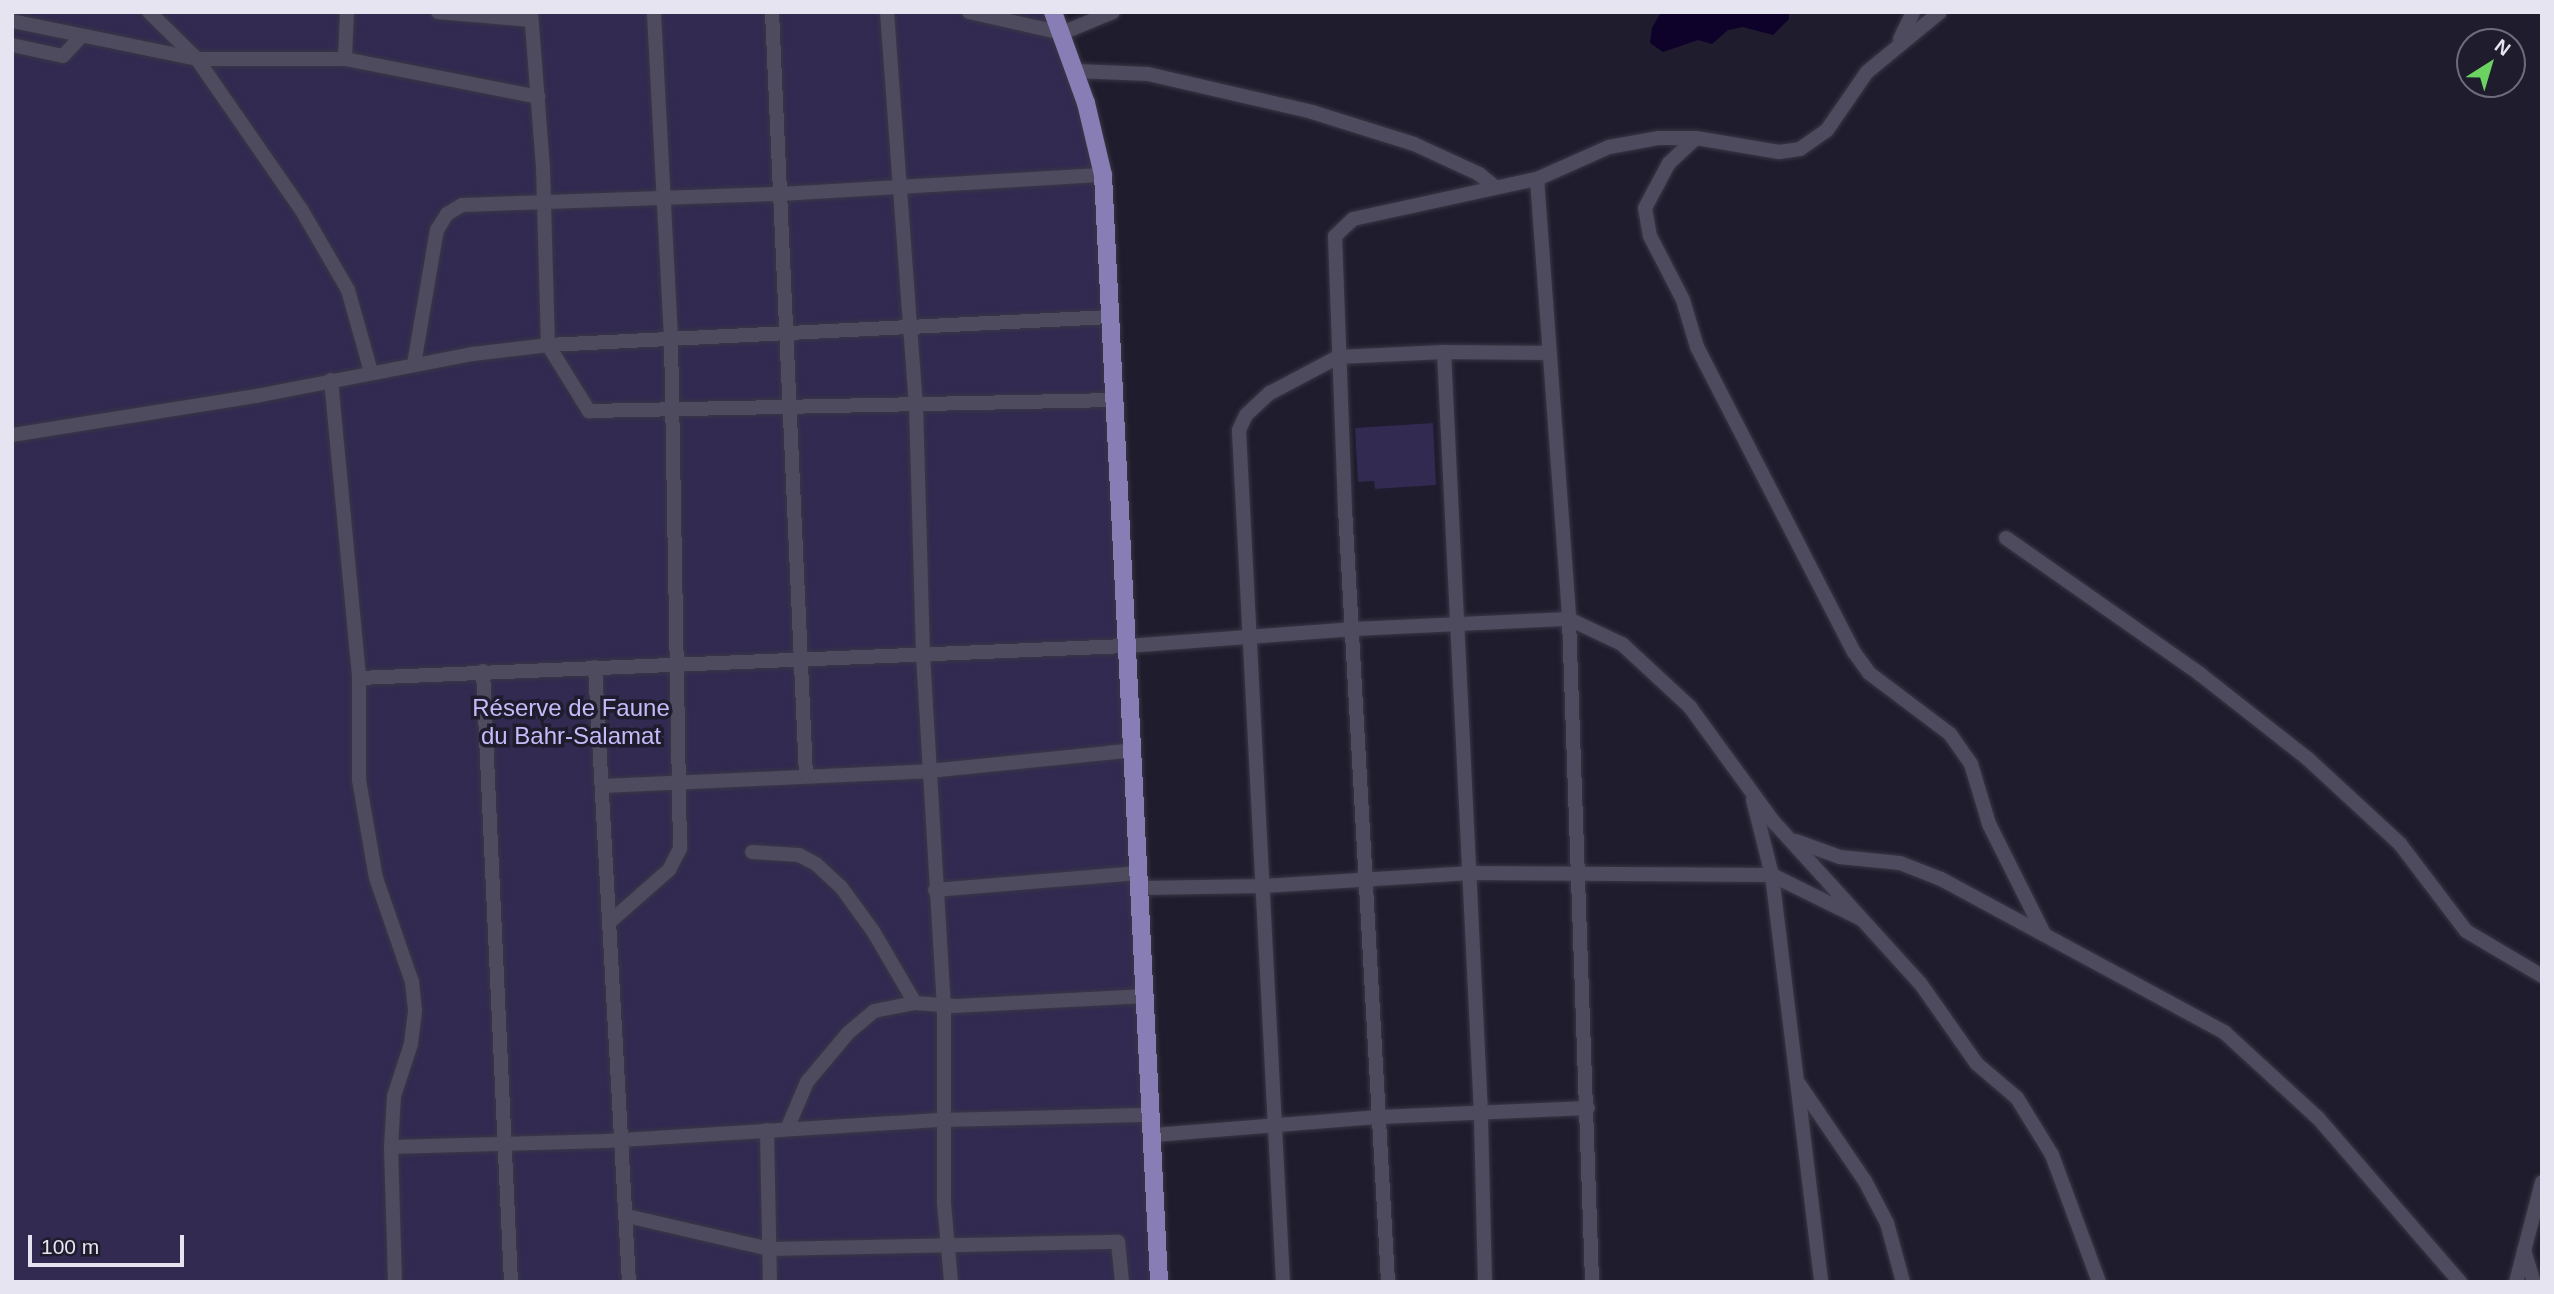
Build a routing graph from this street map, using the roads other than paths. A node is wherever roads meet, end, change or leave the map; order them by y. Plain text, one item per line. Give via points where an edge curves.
1 (149, 12) edge
2 (347, 12) edge
3 (438, 12) edge
4 (654, 12) edge
5 (772, 12) edge
6 (887, 12) edge
7 (969, 12) edge
8 (1053, 12) edge
9 (1113, 12) edge
10 (1913, 12) edge
11 (1940, 12) edge
12 (531, 16) edge
13 (12, 21) edge
14 (1062, 33) junction
15 (80, 38) junction
16 (1898, 43) junction
17 (12, 45) edge
18 (197, 59) junction
19 (345, 59) junction
20 (1076, 71) junction
21 (538, 97) junction
22 (1696, 138) junction
23 (1104, 175) junction
24 (1537, 179) junction
25 (1495, 187) junction
26 (901, 188) junction
27 (781, 194) junction
28 (663, 199) junction
29 (543, 203) junction
30 (1110, 317) junction
31 (909, 330) junction
32 (789, 333) junction
33 (671, 338) junction
34 (548, 345) junction
35 (1444, 352) junction
36 (1549, 353) junction
37 (1338, 357) junction
38 (414, 364) junction
39 (371, 372) junction
40 (331, 380) junction
41 (1116, 400) junction
42 (916, 404) junction
43 (791, 407) junction
44 (672, 412) junction
45 (14, 434) edge
46 (2006, 538) dead end
47 (1569, 619) junction
48 (1455, 623) junction
49 (1354, 629) junction
50 (1250, 636) junction
51 (1127, 646) junction
52 (923, 655) junction
53 (802, 659) junction
54 (678, 664) junction
55 (595, 667) junction
56 (483, 671) junction
57 (359, 678) junction
58 (1134, 750) junction
59 (929, 771) junction
60 (806, 776) junction
61 (682, 780) junction
62 (603, 786) junction
63 (1752, 795) junction
64 (1795, 841) junction
65 (752, 852) dead end
66 (1577, 872) junction
67 (1469, 873) junction
68 (1772, 875) junction
69 (1366, 877) junction
70 (1139, 880) junction
71 (1264, 886) junction
72 (935, 890) junction
73 (612, 920) junction
74 (1866, 921) junction
75 (2043, 932) junction
76 (2542, 976) edge
77 (1144, 996) junction
78 (915, 1003) junction
79 (944, 1006) junction
80 (1796, 1079) junction
81 (1588, 1108) junction
82 (1481, 1114) junction
83 (1153, 1115) junction
84 (1379, 1117) junction
85 (942, 1120) junction
86 (1273, 1127) junction
87 (787, 1129) junction
88 (766, 1130) junction
89 (1154, 1135) junction
90 (623, 1139) junction
91 (503, 1146) junction
92 (391, 1147) junction
93 (2542, 1182) edge
94 (626, 1216) junction
95 (947, 1244) junction
96 (2523, 1245) junction
97 (769, 1249) junction
98 (395, 1282) edge
99 (511, 1282) edge
100 (629, 1282) edge
101 (770, 1282) edge
102 (951, 1282) edge
103 (1122, 1282) edge
104 (1159, 1282) edge
105 (1283, 1282) edge
106 (1388, 1282) edge
107 (1485, 1282) edge
108 (1592, 1282) edge
109 (1821, 1282) edge
110 (1903, 1282) edge
111 (2099, 1282) edge
112 (2460, 1282) edge
113 (2516, 1282) edge
114 (2534, 1282) edge

1 - 18 street
2 - 19 street
3 - 12 street
4 - 28 street
5 - 27 street
6 - 26 street
7 - 14 street
8 - 14 main road
9 - 14 street
10 - 16 street
11 - 16 street
12 - 21 street
13 - 15 street
14 - 20 main road
15 - 17 street via 63,56
15 - 18 street
16 - 22 street via 1867,72 1828,130 1800,149 1779,152
18 - 19 street
18 - 39 street via 249,130 337,269 351,297
19 - 21 street
20 - 23 main road
20 - 25 street via 1148,74 1312,112 1413,144 1479,174
21 - 29 street
22 - 24 street via 1659,138 1609,147
22 - 75 street via 1669,163 1645,208 1650,236 1684,300 1698,348 1854,652 1869,673 1950,734 1971,764 1989,824
23 - 26 street
23 - 30 main road
24 - 25 street
24 - 36 street
25 - 37 street via 1353,219 1340,228 1335,236
26 - 27 street
26 - 31 street
27 - 28 street
27 - 32 street
28 - 29 street
28 - 33 street
29 - 34 street
29 - 38 street via 462,205 447,214 437,230
30 - 31 street
30 - 41 main road
31 - 32 street
31 - 42 street
32 - 33 street
32 - 43 street
33 - 34 street
33 - 44 street
34 - 38 street
34 - 44 street via 589,411
35 - 36 street
35 - 37 street
35 - 48 street
36 - 47 street
37 - 49 street
37 - 50 street via 1270,393 1246,415 1239,430
38 - 39 street
39 - 40 street
40 - 45 street
40 - 57 street
41 - 42 street
41 - 51 main road
42 - 43 street
42 - 52 street
43 - 44 street
43 - 53 street
44 - 54 street
46 - 76 street via 2200,674 2308,759 2400,844 2466,931
47 - 48 street
47 - 63 street via 1622,645 1647,665 1690,707
47 - 66 street
48 - 49 street
48 - 67 street
49 - 50 street
49 - 69 street
50 - 51 street
50 - 71 street
51 - 52 street
51 - 58 main road
52 - 53 street
52 - 59 street
53 - 54 street
53 - 60 street
54 - 55 street
54 - 61 street
55 - 56 street
55 - 62 street
56 - 57 street
56 - 91 street
57 - 92 street via 359,780 376,878 412,982 415,1012 411,1044 394,1096
58 - 59 street
58 - 70 main road
59 - 60 street
59 - 72 street
60 - 61 street
61 - 62 street
61 - 73 street via 676,861
62 - 73 street
63 - 64 street
63 - 68 street
64 - 74 street
64 - 75 street via 1840,857 1920,870
65 - 78 street via 799,855 816,863 841,887 873,931
66 - 67 street
66 - 68 street
66 - 81 street
67 - 69 street
67 - 82 street
68 - 74 street
68 - 80 street
69 - 71 street
69 - 84 street
70 - 71 street
70 - 72 street
70 - 77 main road
71 - 86 street
72 - 79 street
73 - 90 street via 613,1011
74 - 111 street via 1920,983 1967,1052 2009,1089 2037,1129 2077,1215
75 - 112 street via 2169,999 2255,1057 2318,1118
77 - 79 street
77 - 83 main road
78 - 79 street
78 - 87 street via 874,1011 848,1033 807,1082
79 - 85 street
80 - 109 street
80 - 110 street via 1870,1192 1886,1223
81 - 82 street
81 - 108 street
82 - 84 street
82 - 107 street
83 - 85 street
83 - 89 main road
84 - 86 street
84 - 106 street
85 - 87 street
85 - 95 street
86 - 89 street
86 - 105 street
87 - 88 street
88 - 90 street
88 - 97 street
89 - 104 main road
90 - 91 street
90 - 94 street
91 - 92 street
91 - 99 street
92 - 98 street
93 - 96 street
94 - 97 street
94 - 100 street
95 - 97 street
95 - 102 street
95 - 103 street via 1118,1241
96 - 113 street
96 - 114 street
97 - 101 street

